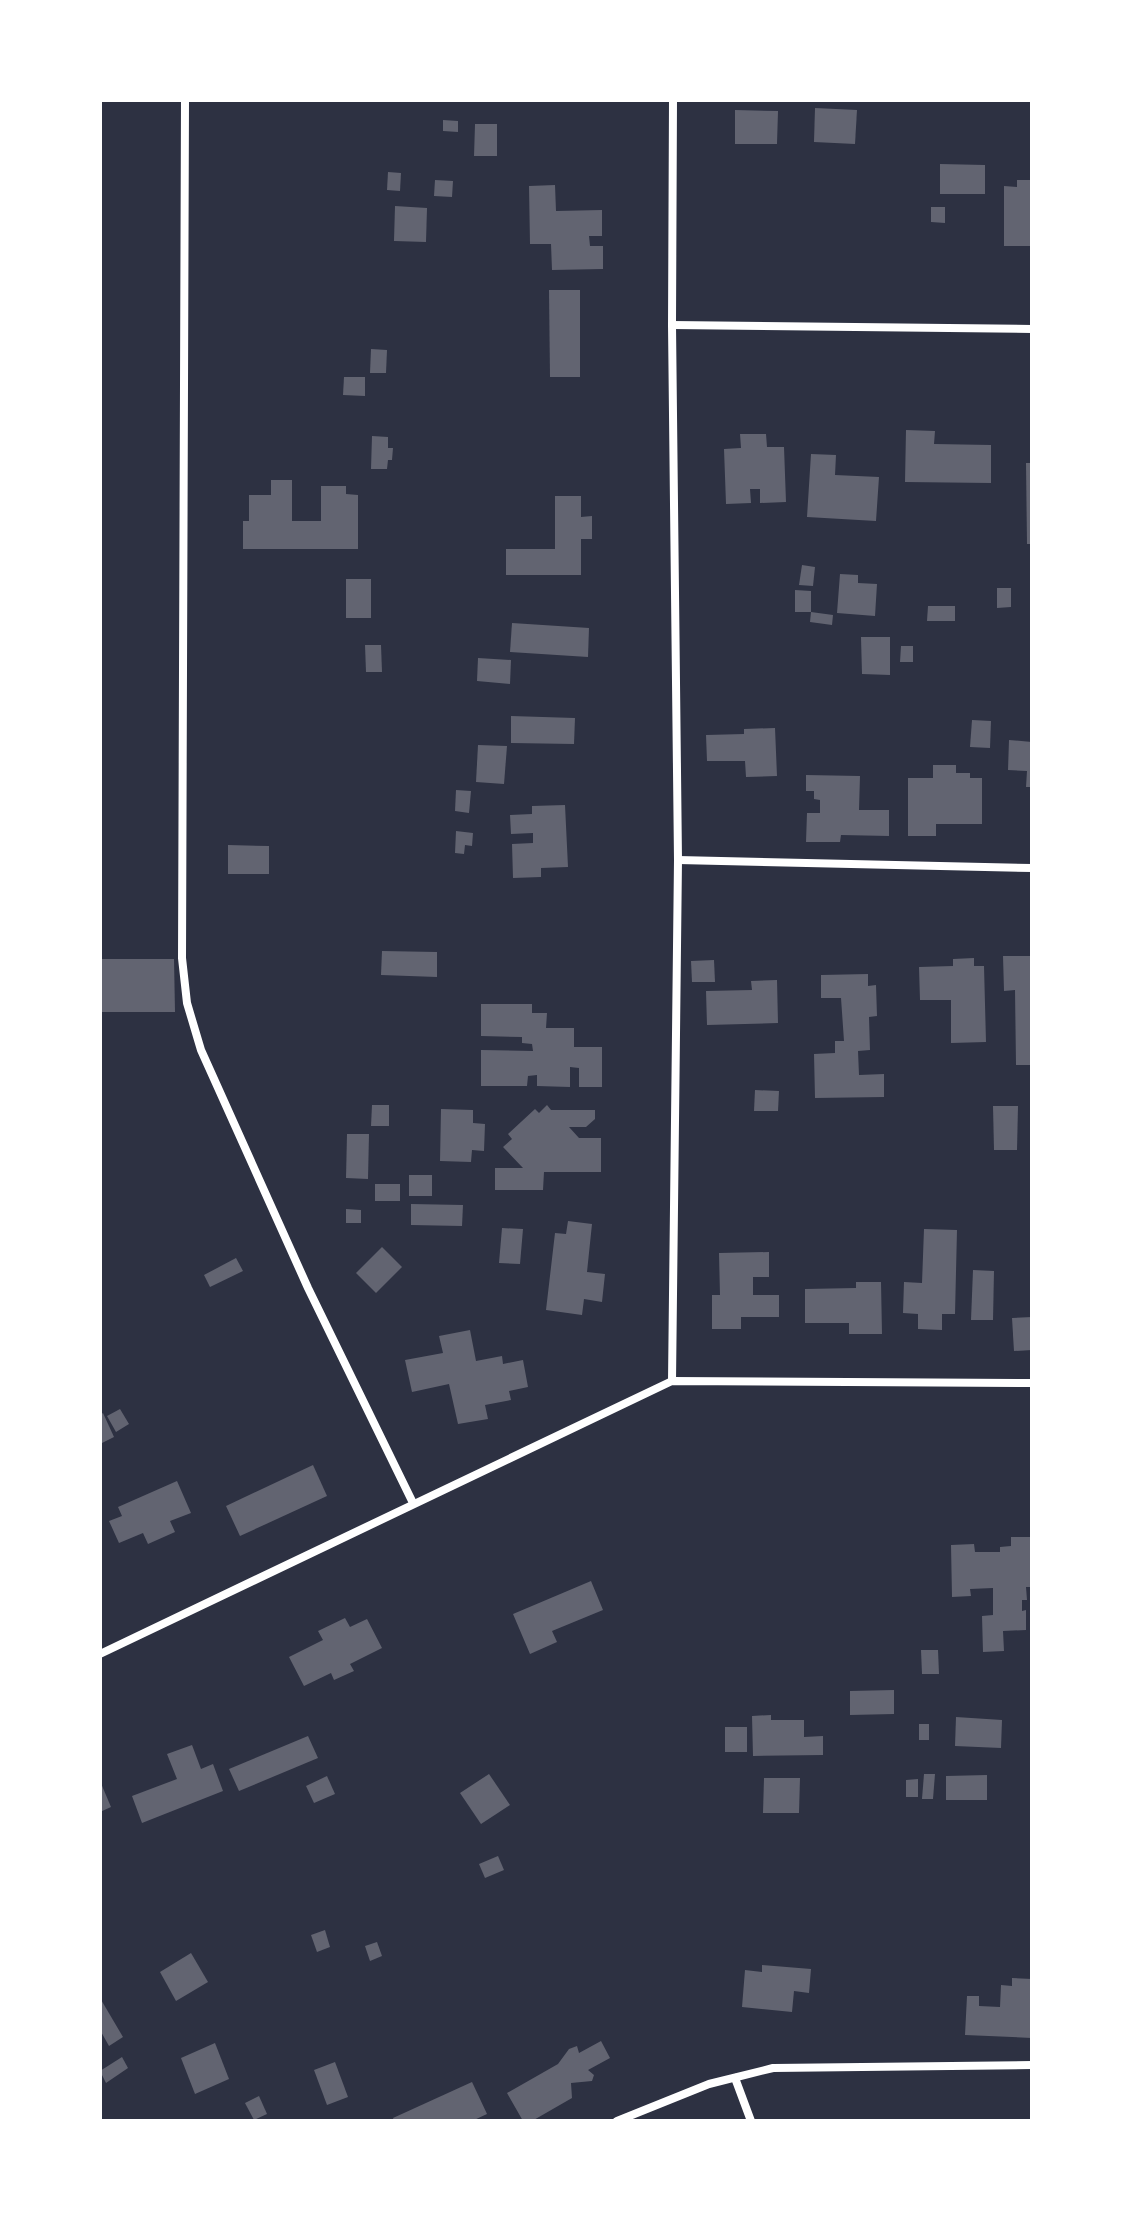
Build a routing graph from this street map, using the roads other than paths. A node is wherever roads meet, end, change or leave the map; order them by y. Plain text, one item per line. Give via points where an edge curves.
1 (185, 100) edge
2 (673, 100) edge
3 (672, 325) junction
4 (1032, 329) edge
5 (678, 860) junction
6 (1032, 868) edge
7 (672, 1381) junction
8 (1032, 1383) edge
9 (413, 1503) junction
10 (100, 1654) edge
11 (1032, 2065) edge
12 (735, 2078) junction
13 (617, 2121) edge
14 (751, 2121) edge

1 - 9 street via 182,958 187,1003 239,1139
2 - 3 street
3 - 4 street
3 - 5 street
5 - 6 street
5 - 7 street
7 - 8 street
7 - 9 street
9 - 10 street
11 - 12 street via 773,2068
12 - 13 street
12 - 14 street

